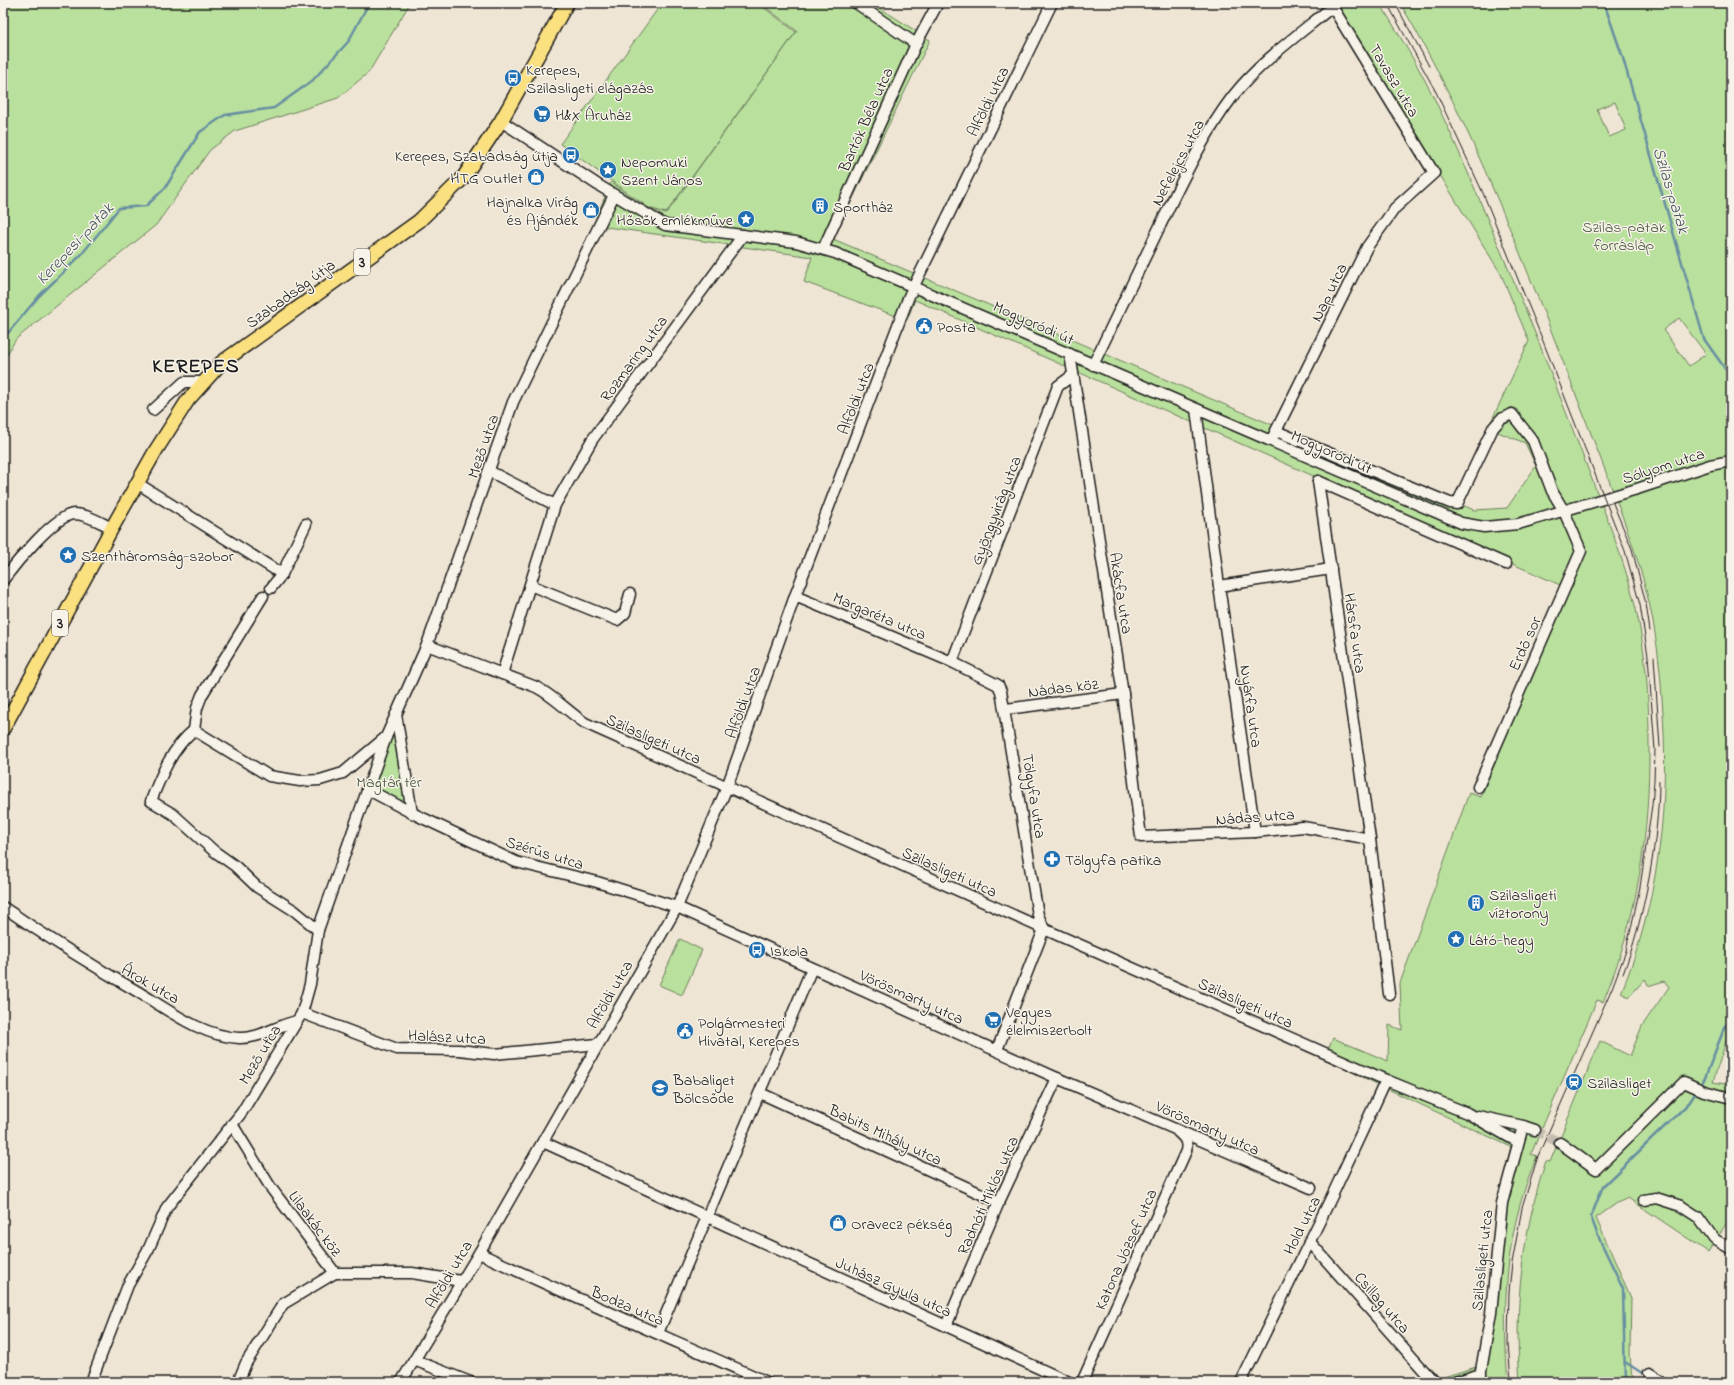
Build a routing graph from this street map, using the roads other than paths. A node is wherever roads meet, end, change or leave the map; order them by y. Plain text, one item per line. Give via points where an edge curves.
1 (567, 3) edge
2 (856, 3) edge
3 (938, 3) edge
4 (1052, 3) edge
5 (1331, 5) edge
6 (916, 44) junction
7 (501, 121) junction
8 (1434, 173) joint
9 (614, 195) junction
10 (743, 235) junction
11 (823, 249) junction
12 (914, 286) junction
13 (1070, 354) junction
14 (1093, 365) junction
15 (1073, 375) junction
16 (202, 382) junction
17 (1196, 409) junction
18 (153, 410) dead end
19 (1276, 431) junction
20 (1271, 440) junction
21 (1731, 462) edge
22 (489, 471) junction
23 (137, 484) junction
24 (1606, 499) joint
25 (556, 505) junction
26 (1564, 511) junction
27 (306, 524) dead end
28 (112, 528) junction
29 (1506, 564) dead end
30 (1331, 569) junction
31 (282, 574) junction
32 (3, 580) edge
33 (530, 585) junction
34 (1219, 586) junction
35 (271, 588) dead end
36 (630, 594) dead end
37 (263, 596) dead end
38 (796, 596) junction
39 (427, 645) junction
40 (952, 662) junction
41 (502, 674) junction
42 (1123, 694) junction
43 (1006, 709) junction
44 (396, 714) junction
45 (3, 729) edge
46 (194, 730) junction
47 (386, 736) junction
48 (727, 787) junction
49 (1478, 787) dead end
50 (367, 789) junction
51 (412, 813) junction
52 (1255, 832) junction
53 (1141, 837) joint
54 (1370, 839) junction
55 (3, 907) edge
56 (677, 908) junction
57 (1044, 929) junction
58 (318, 930) junction
59 (812, 968) junction
60 (1389, 994) dead end
61 (299, 1017) junction
62 (598, 1044) junction
63 (997, 1050) junction
64 (1057, 1078) junction
65 (1386, 1080) junction
66 (760, 1093) junction
67 (1731, 1098) edge
68 (1467, 1113) junction
69 (232, 1124) junction
70 (1523, 1126) junction
71 (1176, 1130) junction
72 (1535, 1130) tunnel mouth
73 (543, 1142) junction
74 (1518, 1142) junction
75 (1560, 1143) tunnel mouth
76 (1311, 1188) dead end
77 (1644, 1200) dead end
78 (1000, 1202) junction
79 (706, 1217) junction
80 (1309, 1241) junction
81 (1731, 1249) edge
82 (479, 1253) junction
83 (335, 1273) junction
84 (461, 1281) junction
85 (946, 1326) junction
86 (658, 1333) junction
87 (414, 1360) junction
88 (1648, 1373) dead end
89 (1480, 1378) edge
90 (91, 1382) edge
91 (238, 1382) edge
92 (401, 1382) edge
93 (470, 1382) edge
94 (767, 1382) edge
95 (1069, 1382) edge
96 (1082, 1382) edge
97 (1241, 1382) edge
98 (1434, 1382) edge
99 (1455, 1382) edge
100 (1663, 1382) edge

1 - 7 main road, Szabadság útja / 3
2 - 6 street
3 - 6 street, Bartók Béla utca
4 - 12 street, Alföldi utca
5 - 8 street, Tavasz utca
5 - 14 street, Nefelejcs utca via 1265,62 1233,96 1215,123 1199,148
6 - 11 street, Bartók Béla utca
7 - 9 street, Mogyoródi út
7 - 16 main road, Szabadság útja / 3 via 463,178 419,221 221,363
8 - 19 street, Nap utca via 1395,208 1367,247
9 - 10 street, Mogyoródi út via 665,225
9 - 22 street, Mező utca via 513,402
10 - 11 street, Mogyoródi út via 796,242
10 - 25 street, Rozmaring utca via 592,440
11 - 12 street, Mogyoródi út
12 - 13 street, Mogyoródi út
12 - 38 street, Alföldi utca
13 - 14 street, Mogyoródi út
13 - 15 street, Akácfa utca
14 - 17 street, Mogyoródi út
15 - 40 street, Gyöngyvirág utca via 1058,386
15 - 42 street, Akácfa utca
16 - 18 street via 184,382
16 - 23 main road, Szabadság útja / 3 via 171,424
17 - 20 street, Mogyoródi út
17 - 34 street, Nyárfa utca
19 - 20 street, Nap utca
19 - 26 street, Mogyoródi út via 1457,504 1493,428 1501,419 1512,414 1533,441 1552,491
20 - 26 street, Mogyoródi út via 1460,523 1496,527 1518,524
21 - 24 street, Sólyom utca via 1710,465
22 - 25 street
22 - 39 street, Mező utca
23 - 28 main road, Szabadság útja / 3
23 - 31 street
24 - 26 street, Mogyoródi út
25 - 33 street, Rozmaring utca
26 - 49 street, Erdő sor via 1581,551
27 - 31 street
28 - 32 street via 87,516 67,515 52,525
28 - 45 main road, Szabadság útja / 3
29 - 30 street, Hársfa utca via 1318,481
30 - 34 street
30 - 54 street, Hársfa utca
31 - 35 street
33 - 36 street via 617,620 625,613
33 - 41 street, Rozmaring utca
34 - 52 street, Nyárfa utca
37 - 46 street via 202,695
38 - 40 street, Margaréta utca
38 - 48 street, Alföldi utca
39 - 41 street, Szilasligeti utca
39 - 44 street, Mező utca
40 - 43 street, Tölgyfa utca via 998,685
41 - 48 street, Szilasligeti utca via 547,692 570,714 585,723
42 - 43 street, Nádas köz
42 - 53 street, Akácfa utca
43 - 57 street, Tölgyfa utca via 1038,915
44 - 47 street, Mező utca
44 - 51 street
46 - 47 street via 269,776 300,781 320,780 343,772
46 - 58 street via 169,760 151,801 173,814 257,887
47 - 50 street, Mező utca
48 - 56 street, Alföldi utca
48 - 57 street, Szilasligeti utca
50 - 51 street, Szérűs utca
50 - 58 street, Mező utca
51 - 56 street, Szérűs utca via 516,862 597,882
52 - 53 street, Nádas utca
52 - 54 street, Nádas utca via 1303,827
54 - 60 street, Hársfa utca
55 - 61 street, Árok utca via 67,950 202,1029 241,1038 262,1034
56 - 59 street, Vörösmarty utca
56 - 62 street, Alföldi utca
57 - 63 street
57 - 65 street, Szilasligeti utca
58 - 61 street, Mező utca via 310,984
59 - 63 street, Vörösmarty utca
59 - 66 street
61 - 62 street, Halász utca via 397,1049 459,1050 494,1054
61 - 69 street, Mező utca via 246,1106
62 - 73 street, Alföldi utca
63 - 64 street, Vörösmarty utca
64 - 71 street, Vörösmarty utca
64 - 78 street, Radnóti Miklós utca
65 - 68 street, Szilasligeti utca
65 - 80 street, Hold utca
66 - 78 street, Babits Mihály utca
66 - 79 street
67 - 75 street via 1704,1091 1684,1082 1596,1169
68 - 70 street, Szilasligeti utca
68 - 74 street, Szilasligeti utca
69 - 83 street, Lilaakác köz via 271,1188
69 - 90 street, Mező utca via 167,1207 149,1248 128,1286
70 - 72 street, Szilasligeti utca
70 - 74 street, Szilasligeti utca
71 - 76 street, Vörösmarty utca
71 - 96 street, Katona József utca via 1187,1144 1186,1151
73 - 79 street, Juhász Gyula utca
73 - 82 street, Alföldi utca
74 - 89 street, Szilasligeti utca via 1502,1203 1491,1314
77 - 81 street via 1652,1198 1672,1202 1690,1211 1698,1217 1714,1239
78 - 85 street, Radnóti Miklós utca
79 - 85 street, Juhász Gyula utca
79 - 86 street
80 - 97 street, Hold utca
80 - 98 street, Csillag utca
82 - 84 street, Alföldi utca
82 - 86 street, Bodza utca via 581,1301
83 - 84 street, Lilaakác köz via 412,1273
83 - 91 street via 283,1304 246,1363
84 - 87 street, Alföldi utca
85 - 95 street, Juhász Gyula utca
86 - 94 street, Bodza utca
87 - 92 street, Alföldi utca
87 - 93 street
88 - 100 street
89 - 99 street

